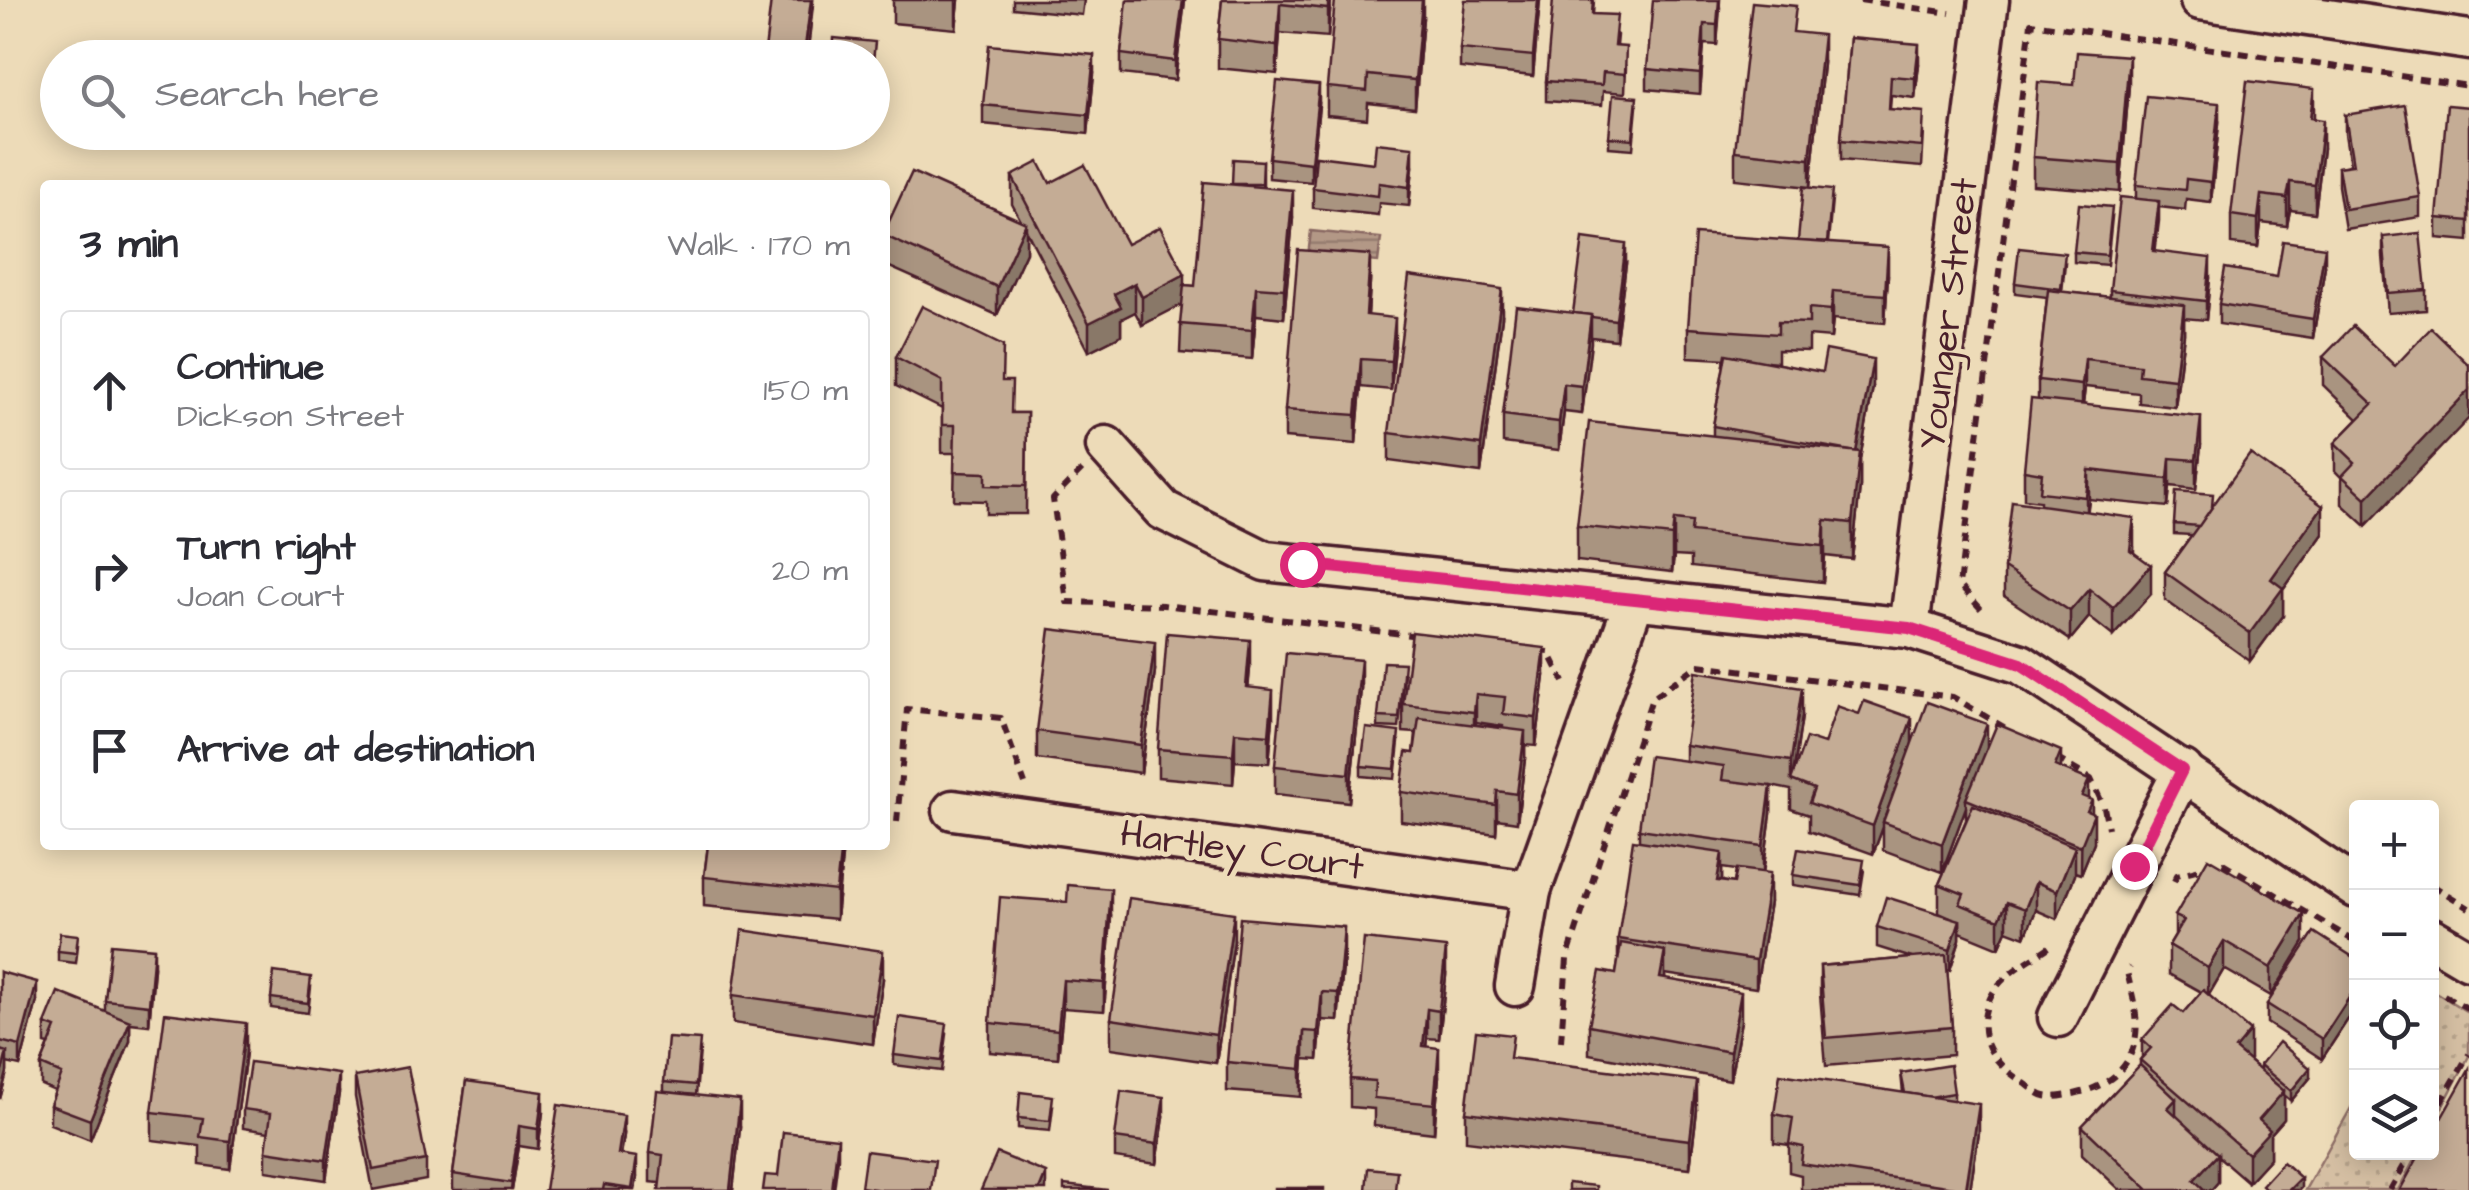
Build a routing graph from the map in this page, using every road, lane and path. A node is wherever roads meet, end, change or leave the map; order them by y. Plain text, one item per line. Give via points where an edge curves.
1 (1989, 0) edge
2 (2200, 0) edge
3 (2469, 40) edge
4 (2469, 86) edge
5 (1106, 446) joint
6 (1635, 599) junction
7 (1988, 617) dead end
8 (1909, 628) junction
9 (1419, 636) edge
10 (1530, 650) edge
11 (1568, 692) dead end
12 (2022, 738) edge
13 (2056, 758) edge
14 (2182, 770) junction
15 (1026, 787) dead end
16 (953, 810) dead end
17 (896, 822) dead end
18 (2110, 838) dead end
19 (2349, 883) edge
20 (2171, 887) dead end
21 (2439, 889) edge
22 (1532, 892) junction
23 (2469, 908) edge
24 (2349, 938) edge
25 (2439, 942) edge
26 (2054, 944) dead end
27 (2136, 955) dead end
28 (2469, 960) edge
29 (1515, 986) dead end
30 (2058, 1017) dead end
31 (1561, 1041) dead end
32 (2469, 1054) edge
33 (2439, 1106) edge
34 (2407, 1160) edge
35 (2390, 1190) edge

1 - 8 street, Younger Street
2 - 3 street
4 - 7 path via 2031,22 1959,585
5 - 6 street via 1162,510 1265,561
5 - 9 path via 1054,499 1067,602 1162,605
6 - 8 street
6 - 22 street
8 - 14 street via 2021,664
10 - 11 path via 1549,652
12 - 31 path via 1953,698 1698,665 1652,698 1567,960
13 - 18 path via 2091,779
14 - 19 street
14 - 30 street
15 - 17 path via 1002,718 907,709
16 - 22 street, Hartley Court
20 - 24 path via 2177,875 2223,863
21 - 23 path
22 - 29 street
25 - 28 street
26 - 27 path via 2000,984 1988,1000 1983,1033 2004,1070 2045,1096 2087,1092 2120,1070 2135,1041 2127,972
32 - 33 path
34 - 35 path

